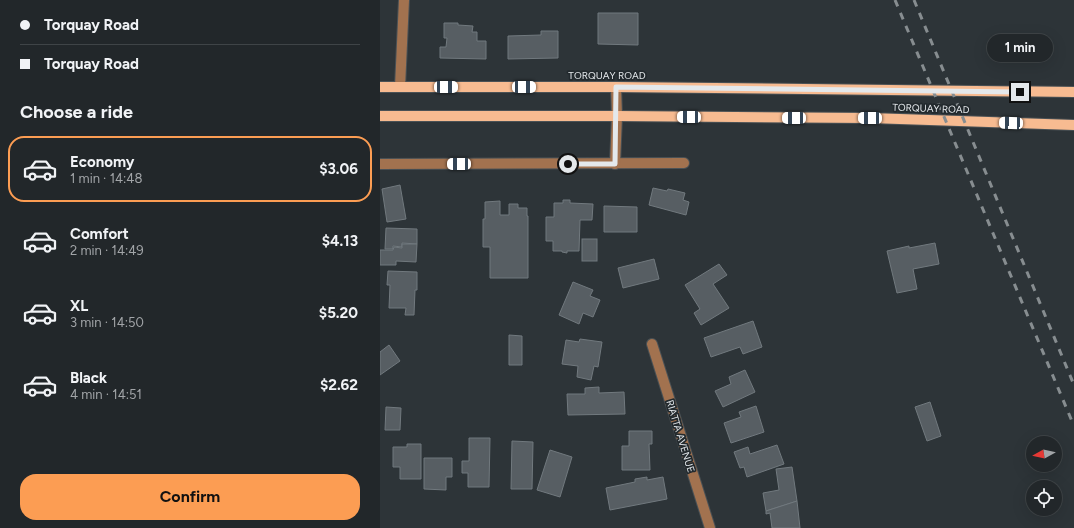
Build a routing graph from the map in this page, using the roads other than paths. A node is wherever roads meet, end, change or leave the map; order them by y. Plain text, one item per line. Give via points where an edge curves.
1 (404, 0) edge
2 (380, 87) edge
3 (400, 87) junction
4 (616, 87) junction
5 (1074, 92) edge
6 (380, 116) edge
7 (616, 116) junction
8 (1074, 125) edge
9 (684, 163) dead end
10 (380, 164) edge
11 (615, 164) junction
12 (652, 344) dead end
13 (710, 528) edge

1 - 3 street
2 - 3 main road, TORQUAY ROAD
3 - 4 main road, TORQUAY ROAD
4 - 5 main road, TORQUAY ROAD
4 - 7 street
6 - 7 main road, TORQUAY ROAD
7 - 8 main road, TORQUAY ROAD via 870,118
7 - 11 street
9 - 11 street
10 - 11 street
12 - 13 street, RIATTA AVENUE

